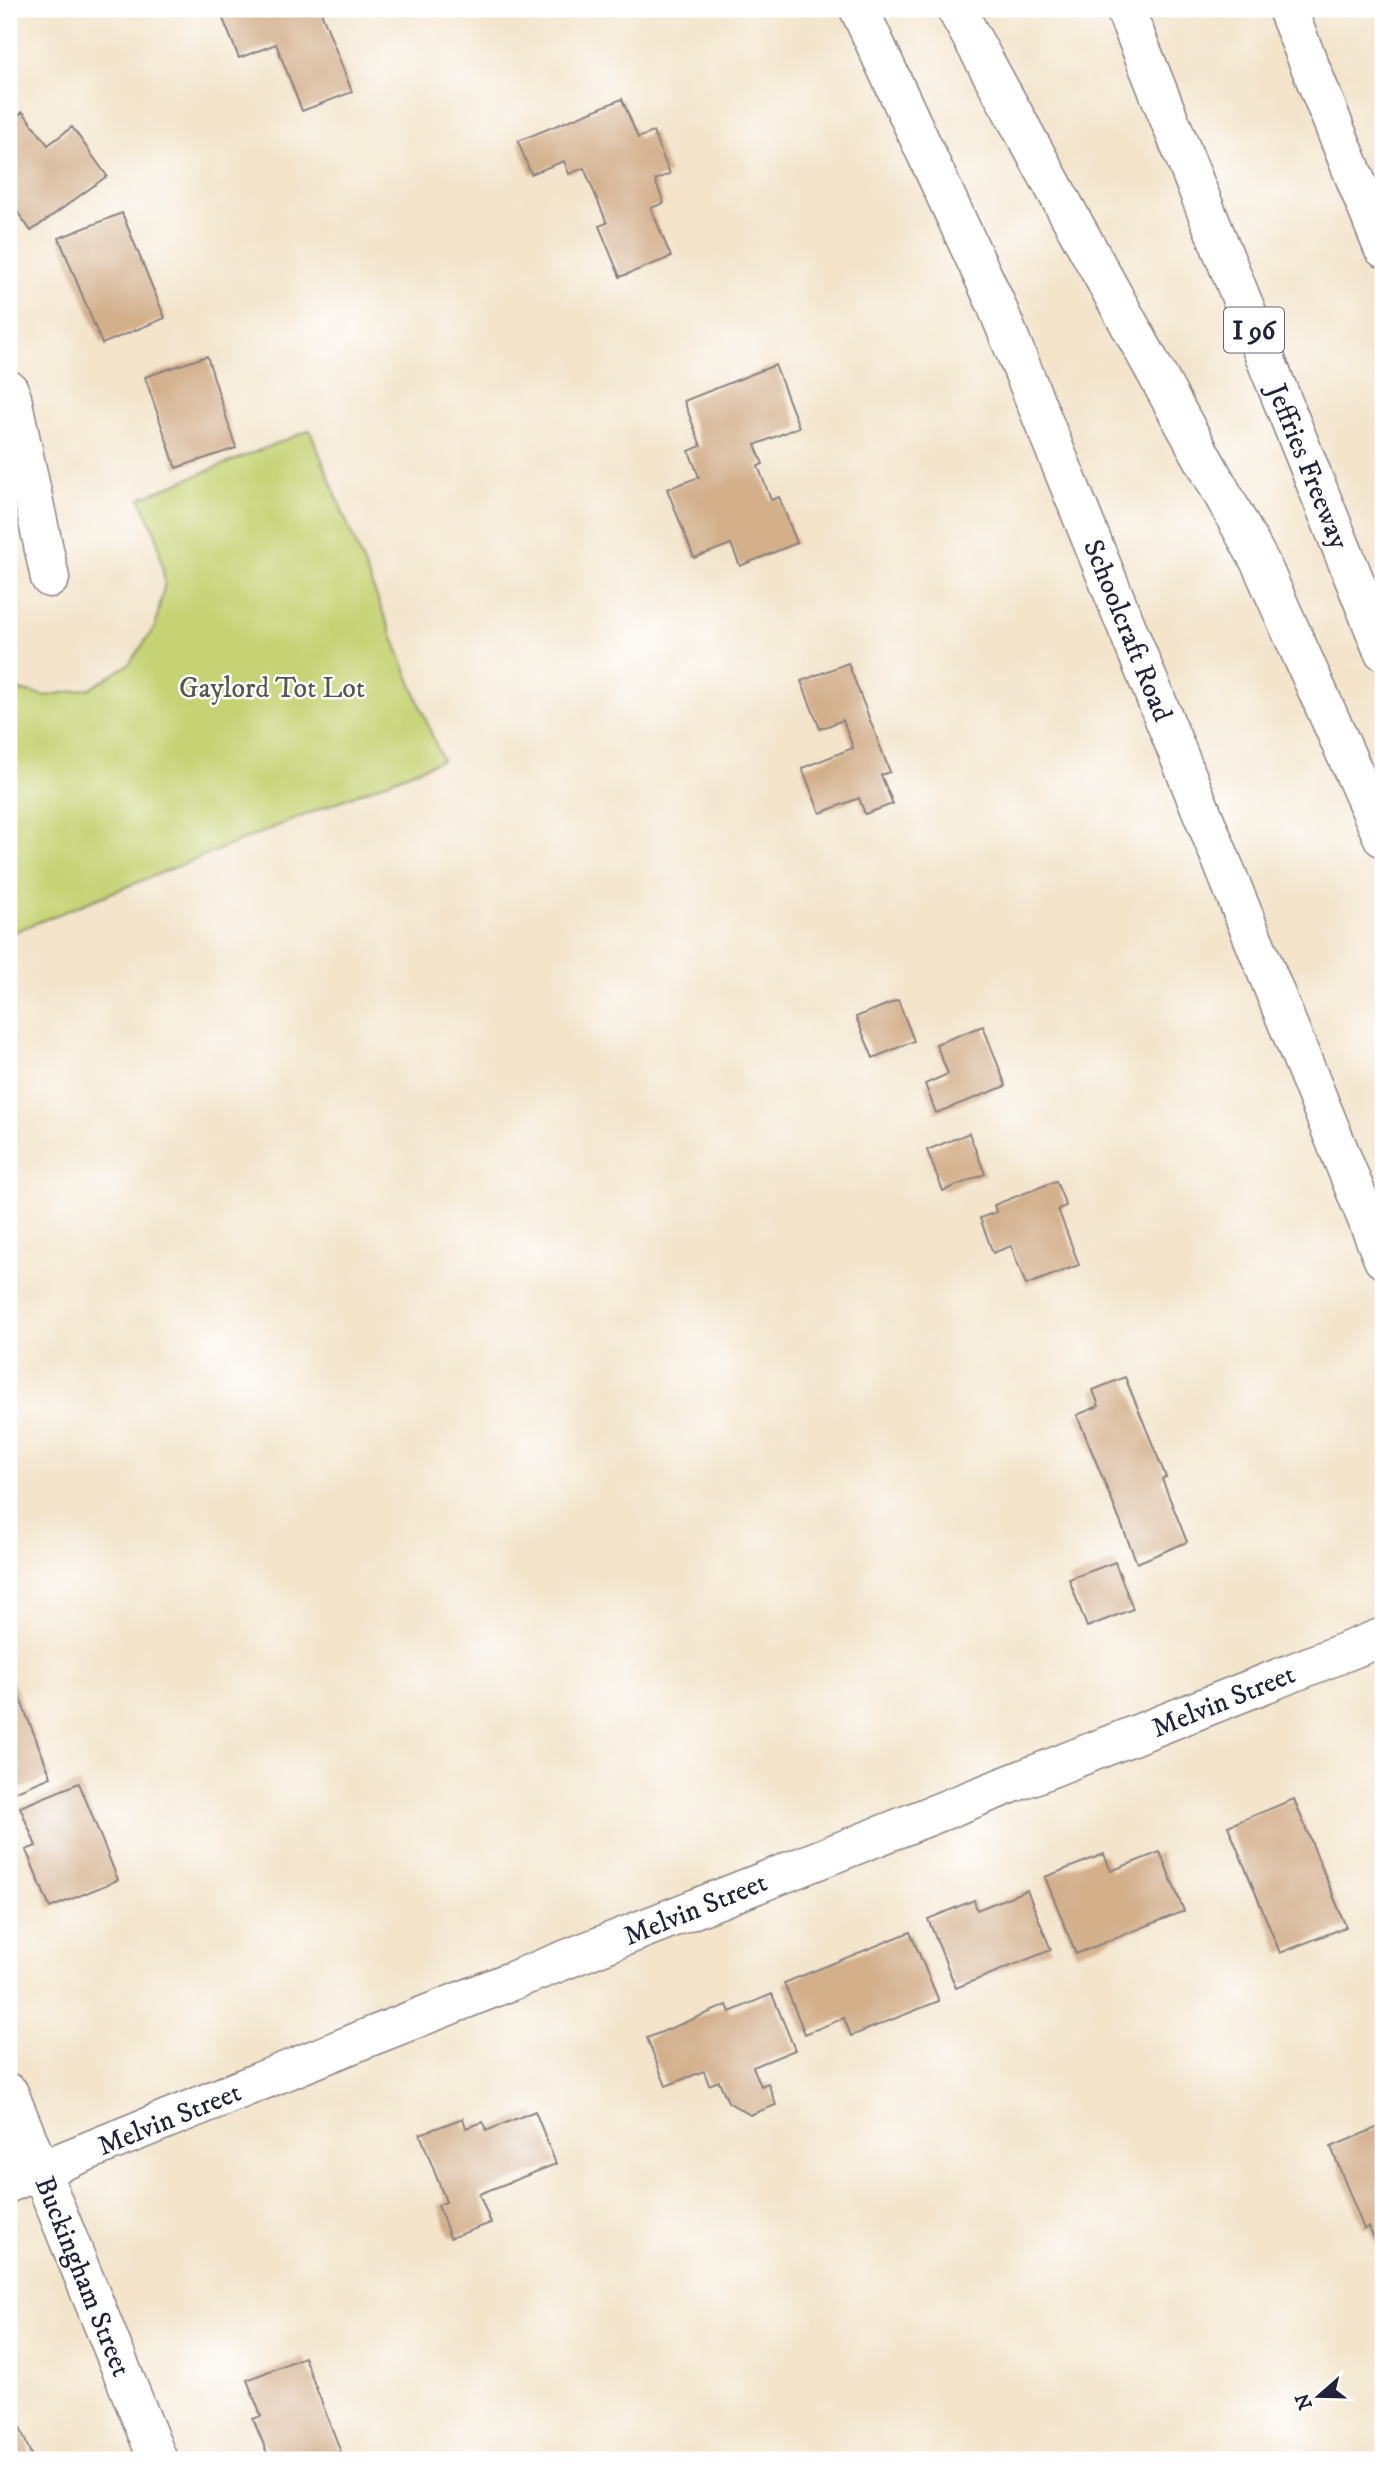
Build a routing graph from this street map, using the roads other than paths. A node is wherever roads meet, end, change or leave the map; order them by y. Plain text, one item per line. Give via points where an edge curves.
1 (859, 9) edge
2 (956, 9) edge
3 (1125, 9) edge
4 (1287, 9) edge
5 (1383, 248) edge
6 (9, 390) edge
7 (50, 578) dead end
8 (1383, 651) edge
9 (1383, 838) edge
10 (1383, 1259) edge
11 (1383, 1637) edge
12 (9, 2093) edge
13 (25, 2177) edge
14 (158, 2460) edge

1 - 10 main road, Schoolcraft Road via 996,302
2 - 9 main road via 1261,564
3 - 8 main road, Jeffries Freeway / I 96
4 - 5 main road
6 - 7 main road
11 - 13 main road, Melvin Street
12 - 13 main road, Buckingham Street
13 - 14 main road, Buckingham Street

